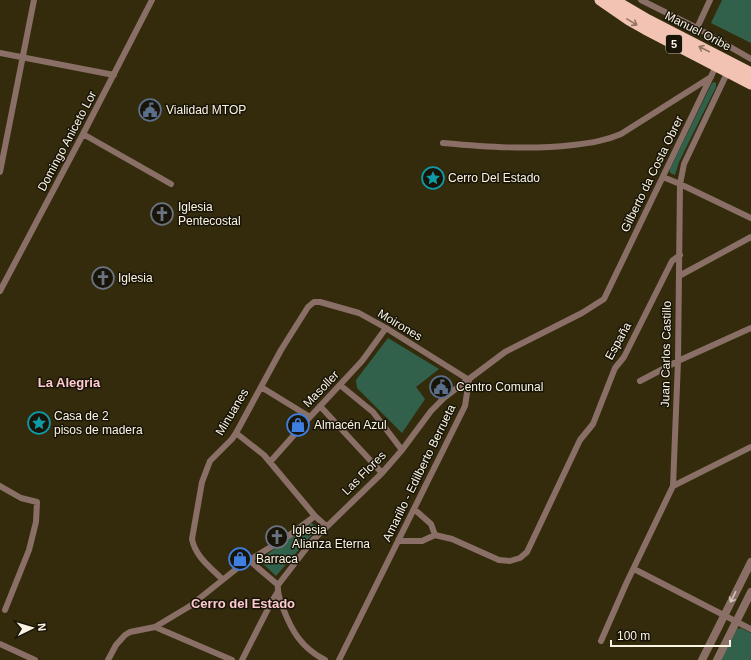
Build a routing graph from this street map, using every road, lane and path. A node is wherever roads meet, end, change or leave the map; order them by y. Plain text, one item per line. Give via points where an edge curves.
1 (34, 0) edge
2 (152, 0) edge
3 (600, 0) edge
4 (614, 0) edge
5 (641, 0) edge
6 (710, 0) edge
7 (697, 28) junction
8 (0, 53) edge
9 (22, 57) junction
10 (751, 59) edge
11 (718, 62) junction
12 (730, 68) junction
13 (751, 72) edge
14 (114, 74) junction
15 (711, 77) junction
16 (751, 84) edge
17 (83, 134) junction
18 (443, 143) dead end
19 (0, 172) edge
20 (663, 177) junction
21 (171, 184) dead end
22 (680, 184) junction
23 (751, 218) edge
24 (751, 237) edge
25 (680, 255) junction
26 (679, 276) junction
27 (0, 291) edge
28 (604, 299) joint
29 (314, 302) joint
30 (386, 328) junction
31 (751, 328) edge
32 (678, 361) junction
33 (469, 380) junction
34 (640, 381) dead end
35 (340, 385) junction
36 (261, 387) junction
37 (320, 406) junction
38 (310, 417) junction
39 (236, 433) junction
40 (751, 447) edge
41 (402, 450) junction
42 (270, 462) junction
43 (382, 473) junction
44 (0, 486) edge
45 (673, 486) junction
46 (414, 509) junction
47 (315, 516) junction
48 (326, 526) junction
49 (435, 535) junction
50 (398, 541) junction
51 (250, 561) junction
52 (751, 562) edge
53 (634, 569) junction
54 (222, 579) junction
55 (278, 585) junction
56 (751, 592) edge
57 (277, 593) junction
58 (5, 610) dead end
59 (724, 615) junction
60 (736, 620) junction
61 (155, 627) junction
62 (751, 628) edge
63 (601, 641) dead end
64 (0, 644) edge
65 (35, 660) edge
66 (108, 660) edge
67 (232, 660) edge
68 (242, 660) edge
69 (325, 660) edge
70 (339, 660) edge
71 (702, 660) edge
72 (717, 660) edge

1 - 9 street
2 - 14 street, Domingo Aniceto Lor
3 -> 11 highway, Manuel Oribe / 5 via 634,23
11 -> 4 highway, Manuel Oribe / 5
5 - 7 street, Manuel Oribe
6 - 7 street
7 - 10 street, Manuel Oribe
8 - 9 street
9 - 14 street
9 - 19 street
11 - 12 highway, Manuel Oribe / 5
11 - 15 street, Gilberto da Costa Obrer
12 - 13 highway, Manuel Oribe / 5
12 - 16 highway, Manuel Oribe / 5
12 - 22 street, Juan Carlos Castillo via 684,164
14 - 17 street, Domingo Aniceto Lor
15 - 18 street via 621,134 599,142 558,147 494,148
15 - 20 street, Gilberto da Costa Obrer
17 - 21 street
17 - 27 street, Domingo Aniceto Lor
20 - 22 street
20 - 28 street, Gilberto da Costa Obrer
22 - 23 street
22 - 25 street, Juan Carlos Castillo
24 - 26 street
25 - 26 street, Juan Carlos Castillo
25 - 49 street, España via 672,261 624,357 615,368 593,424 580,440 526,552 520,558 510,561 499,560 452,539
26 - 32 street, Juan Carlos Castillo
28 - 33 street, Las Flores via 505,352
29 - 30 street, Moirones via 359,313
29 - 36 street, Minuanes via 300,318
30 - 33 street, Moirones
30 - 35 street, Masoller via 362,361
31 - 32 street
32 - 34 street
32 - 45 street, Juan Carlos Castillo
33 - 41 street, Las Flores via 431,411
33 - 46 street, Amarillo - Edilberto Berrueta via 465,406
35 - 37 street, Masoller
35 - 41 street via 373,412
36 - 38 street
36 - 39 street, Minuanes
37 - 38 street, Masoller
37 - 43 street
38 - 42 street, Masoller
39 - 42 street via 264,454
39 - 54 street, Minuanes via 210,461 199,495 192,539 200,557
40 - 45 street
41 - 43 street, Las Flores
42 - 47 street
43 - 48 street, Las Flores
44 - 58 street via 21,498 37,502 36,522 29,550
45 - 53 street, Juan Carlos Castillo
46 - 49 street via 431,524
46 - 50 street, Amarillo - Edilberto Berrueta
47 - 48 street
47 - 51 street
48 - 55 street, Las Flores
49 - 50 street via 422,541
50 - 70 street, Amarillo - Edilberto Berrueta
51 - 54 street
51 - 55 street
52 -> 59 street
53 - 59 street
53 - 63 street, Juan Carlos Castillo
54 - 61 street via 190,606
55 - 57 street
56 - 60 street
57 - 68 street
57 - 69 street via 296,636 312,654
59 - 60 street
59 - 71 street
60 - 62 street
60 - 72 street
61 - 66 street via 125,635
61 - 67 street
64 - 65 street

